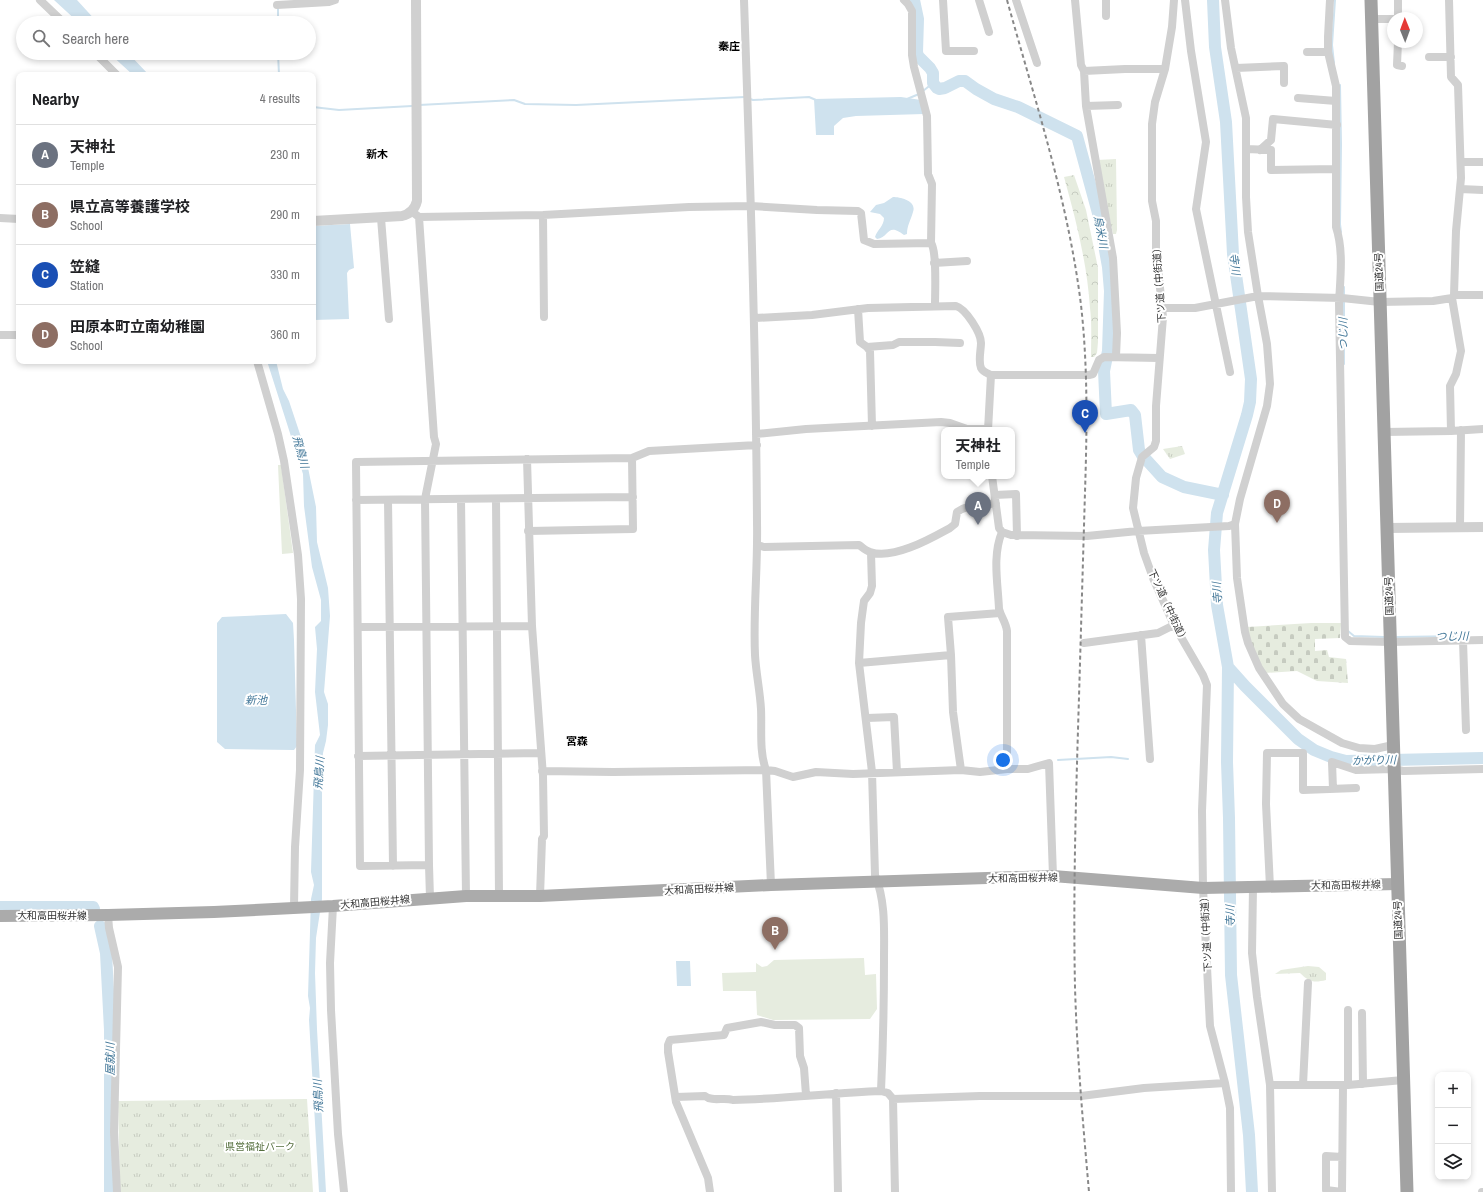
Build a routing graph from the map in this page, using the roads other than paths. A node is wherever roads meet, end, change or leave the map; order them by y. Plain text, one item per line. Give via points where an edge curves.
1 (40, 0) edge
2 (335, 0) edge
3 (744, 0) edge
4 (904, 0) edge
5 (943, 0) edge
6 (979, 0) edge
7 (1016, 0) edge
8 (1075, 0) edge
9 (1106, 0) edge
10 (1174, 0) edge
11 (1185, 0) edge
12 (1225, 0) edge
13 (1330, 0) edge
14 (1371, 0) edge
15 (1398, 0) edge
16 (1449, 0) edge
17 (417, 1) edge
18 (301, 2) edge
19 (277, 5) dead end
20 (1398, 12) edge
21 (57, 16) edge
22 (1106, 16) dead end
23 (1371, 19) junction
24 (1387, 19) edge
25 (988, 32) dead end
26 (1398, 48) edge
27 (974, 51) dead end
28 (1307, 52) dead end
29 (1328, 52) junction
30 (1429, 57) dead end
31 (1451, 58) junction
32 (102, 60) edge
33 (1037, 63) dead end
34 (1402, 66) dead end
35 (1236, 68) junction
36 (1165, 69) junction
37 (1084, 71) junction
38 (114, 72) edge
39 (1284, 82) dead end
40 (1298, 98) dead end
41 (1336, 101) junction
42 (1118, 105) dead end
43 (1086, 106) junction
44 (1337, 125) junction
45 (1246, 149) junction
46 (1260, 150) junction
47 (1461, 162) junction
48 (1483, 162) edge
49 (1336, 169) junction
50 (1460, 189) junction
51 (1483, 190) edge
52 (751, 206) junction
53 (416, 214) junction
54 (543, 215) junction
55 (0, 218) edge
56 (381, 218) junction
57 (16, 219) edge
58 (316, 221) edge
59 (931, 242) junction
60 (967, 262) dead end
61 (934, 263) junction
62 (1483, 294) edge
63 (1453, 296) junction
64 (1257, 297) junction
65 (1342, 298) junction
66 (1380, 302) junction
67 (1217, 304) junction
68 (935, 305) junction
69 (1162, 308) junction
70 (858, 309) junction
71 (544, 317) dead end
72 (754, 318) junction
73 (388, 319) dead end
74 (0, 335) edge
75 (16, 335) edge
76 (960, 343) dead end
77 (867, 347) junction
78 (1116, 356) junction
79 (1159, 358) junction
80 (258, 364) edge
81 (1230, 372) dead end
82 (991, 375) junction
83 (872, 426) junction
84 (961, 427) edge
85 (988, 427) edge
86 (1483, 429) edge
87 (1461, 430) junction
88 (1451, 431) junction
89 (1384, 432) junction
90 (756, 434) junction
91 (757, 445) junction
92 (632, 458) junction
93 (527, 459) junction
94 (433, 461) junction
95 (992, 479) edge
96 (995, 495) junction
97 (633, 497) junction
98 (528, 498) junction
99 (425, 499) junction
100 (461, 499) junction
101 (496, 499) junction
102 (356, 500) junction
103 (388, 500) junction
104 (996, 504) junction
105 (1232, 525) junction
106 (1460, 527) junction
107 (1483, 527) edge
108 (1386, 528) junction
109 (528, 531) junction
110 (1138, 531) junction
111 (1002, 532) junction
112 (1017, 536) junction
113 (757, 546) junction
114 (871, 553) junction
115 (1000, 613) junction
116 (1174, 625) junction
117 (496, 626) junction
118 (532, 626) junction
119 (426, 627) junction
120 (463, 627) junction
121 (358, 628) junction
122 (390, 628) junction
123 (1141, 635) junction
124 (1483, 640) edge
125 (1463, 641) junction
126 (1390, 642) junction
127 (1084, 643) dead end
128 (951, 655) junction
129 (859, 663) junction
130 (867, 718) junction
131 (1466, 730) dead end
132 (1393, 747) junction
133 (541, 753) junction
134 (464, 754) junction
135 (498, 754) junction
136 (391, 755) junction
137 (428, 755) junction
138 (358, 756) junction
139 (1150, 759) dead end
140 (1394, 768) junction
141 (1007, 769) junction
142 (1483, 769) edge
143 (766, 770) junction
144 (961, 770) junction
145 (542, 771) junction
146 (872, 772) junction
147 (897, 772) junction
148 (1356, 788) dead end
149 (1333, 789) junction
150 (429, 865) junction
151 (393, 866) junction
152 (1053, 876) junction
153 (878, 881) junction
154 (1398, 884) junction
155 (771, 885) junction
156 (1251, 887) junction
157 (1270, 887) junction
158 (1206, 888) junction
159 (466, 896) junction
160 (540, 896) junction
161 (499, 897) junction
162 (430, 898) junction
163 (331, 906) junction
164 (296, 907) junction
165 (108, 915) junction
166 (0, 916) edge
167 (1308, 984) dead end
168 (1348, 1010) dead end
169 (1362, 1013) dead end
170 (1403, 1080) junction
171 (1225, 1083) junction
172 (1270, 1084) junction
173 (1363, 1084) junction
174 (1303, 1085) junction
175 (1346, 1085) junction
176 (881, 1091) junction
177 (836, 1093) junction
178 (806, 1095) junction
179 (676, 1097) junction
180 (893, 1099) junction
181 (1342, 1157) junction
182 (117, 1192) edge
183 (344, 1192) edge
184 (710, 1192) edge
185 (838, 1192) edge
186 (895, 1192) edge
187 (1231, 1192) edge
188 (1272, 1192) edge
189 (1407, 1192) edge

1 - 21 street
2 - 18 street
3 - 52 street
4 - 59 street via 912,11 912,55 927,116 928,174 932,184
5 - 27 street via 946,51
6 - 25 street
7 - 33 street
8 - 37 street via 1081,65
9 - 22 street
10 - 36 street, 下ツ道（中街道）
11 - 67 street via 1190,51 1206,142 1196,209
12 - 35 street
13 - 29 street
14 - 23 highway, 国道24号
15 - 20 street
16 - 31 street
17 - 53 street
18 - 19 street
23 - 24 street
23 - 66 highway, 国道24号
26 - 34 street via 1397,65
28 - 29 street
29 - 41 street via 1336,86
30 - 31 street
31 - 47 street via 1451,77 1458,85
32 - 38 street
35 - 39 street via 1284,66
35 - 45 street via 1246,118
36 - 37 street
36 - 69 street, 下ツ道（中街道） via 1155,102 1152,124 1152,201 1156,221
37 - 43 street
40 - 41 street
41 - 44 street
42 - 43 street
43 - 78 street via 1112,258
44 - 46 street via 1273,118 1271,140
44 - 49 street
45 - 46 street
45 - 64 street via 1248,232
46 - 49 street via 1271,150 1270,170
47 - 48 street
47 - 50 street
49 - 65 street via 1336,227 1339,238
50 - 51 street
50 - 63 street
52 - 54 street
52 - 59 street via 858,211 861,213 864,240 868,243
52 - 72 street
53 - 54 street
53 - 56 street
53 - 94 street via 436,444
54 - 71 street
55 - 57 street
56 - 58 street
56 - 73 street
59 - 61 street
60 - 61 street
61 - 68 street
62 - 63 street
63 - 66 street via 1433,302
63 - 88 street via 1461,351 1456,374 1450,386
64 - 65 street
64 - 67 street
64 - 105 street via 1268,344 1270,384 1267,406
65 - 66 street
65 - 126 street via 1344,637 1350,641
66 - 89 highway, 国道24号
67 - 69 street via 1195,308
67 - 81 street
68 - 70 street
68 - 82 street via 956,306 965,311 980,336 980,367
69 - 79 street, 下ツ道（中街道）
70 - 72 street via 812,315
70 - 77 street via 860,342
72 - 90 street
74 - 75 street
76 - 77 street via 899,342 893,346
77 - 83 street via 870,351
78 - 79 street
78 - 82 street via 1099,360 1093,374 1089,375
79 - 110 street, 下ツ道（中街道） via 1156,441 1154,447 1142,458 1136,478 1133,508
80 - 164 street via 284,462 298,555 301,599
82 - 85 street
83 - 84 street via 941,422
83 - 90 street
86 - 87 street
87 - 88 street
87 - 106 street
88 - 89 street
89 - 108 highway, 国道24号
90 - 91 street
91 - 92 street via 649,452
91 - 113 street
92 - 93 street
92 - 97 street
93 - 94 street
93 - 98 street
94 - 99 street
94 - 102 street via 356,462
95 - 96 street
96 - 104 street
96 - 112 street via 1016,494
97 - 98 street
97 - 109 street via 633,529
98 - 101 street
98 - 109 street
99 - 100 street
99 - 103 street
99 - 119 street
100 - 101 street
100 - 120 street
101 - 117 street
102 - 103 street
102 - 121 street
103 - 122 street
104 - 111 street via 999,528
104 - 114 street via 981,503 963,508 957,512 955,524 950,528 908,549
105 - 110 street
105 - 132 street via 1237,578 1248,643 1260,668 1283,704 1299,719 1342,743 1359,748
106 - 107 street
106 - 108 street
108 - 126 highway, 国道24号
109 - 118 street
110 - 112 street via 1087,536
110 - 116 street, 下ツ道（中街道） via 1153,578
111 - 112 street
111 - 115 street via 996,554
113 - 114 street via 859,545
113 - 143 street via 755,654 763,761
114 - 129 street via 872,586 864,601
115 - 128 street via 948,617
115 - 141 street via 1007,630
116 - 123 street via 1158,633
116 - 158 street, 下ツ道（中街道） via 1207,685 1202,811
117 - 118 street
117 - 120 street
117 - 135 street
118 - 133 street
119 - 120 street
119 - 122 street
119 - 137 street
120 - 134 street
121 - 122 street
121 - 138 street
122 - 136 street
123 - 127 street
123 - 139 street
124 - 125 street
125 - 126 street
125 - 131 street
126 - 132 highway, 国道24号
128 - 129 street
128 - 144 street via 953,712
129 - 130 street
130 - 146 street
130 - 147 street via 894,717
132 - 140 highway, 国道24号
133 - 135 street
133 - 145 street
134 - 135 street
134 - 137 street
134 - 159 street
135 - 161 street
136 - 137 street
136 - 138 street
136 - 151 street
137 - 150 street
138 - 151 street via 360,866
140 - 142 street via 1403,771
140 - 149 street via 1356,770 1332,762
140 - 154 highway, 国道24号
141 - 144 street via 980,772
141 - 152 street via 1028,769 1049,763
143 - 145 street
143 - 146 street via 793,777 816,772
143 - 155 street
144 - 147 street
145 - 160 street via 544,836
146 - 147 street
146 - 153 street via 875,875
148 - 149 street
149 - 157 street via 1303,790 1303,753 1266,753
150 - 151 street
150 - 162 street
152 - 153 main road, 大和高田桜井線
152 - 158 main road, 大和高田桜井線
153 - 155 main road, 大和高田桜井線
153 - 176 street via 883,913 884,1022
154 - 157 main road, 大和高田桜井線
154 - 170 highway, 国道24号
155 - 160 main road, 大和高田桜井線
156 - 157 main road, 大和高田桜井線
156 - 158 main road, 大和高田桜井線
156 - 172 street via 1252,953
158 - 171 street, 下ツ道（中街道） via 1210,1026
159 - 161 main road, 大和高田桜井線
159 - 162 main road, 大和高田桜井線
160 - 161 main road, 大和高田桜井線
162 - 163 main road, 大和高田桜井線
163 - 164 main road, 大和高田桜井線
163 - 183 street via 330,1010
164 - 165 main road, 大和高田桜井線
165 - 166 main road, 大和高田桜井線
165 - 182 street via 118,967 114,1132
167 - 174 street
168 - 175 street
169 - 173 street
170 - 173 street
170 - 189 highway, 国道24号
171 - 180 street via 1144,1088 1081,1096
171 - 187 street, 下ツ道（中街道） via 1230,1108
172 - 174 street
172 - 188 street
173 - 175 street
174 - 175 street
175 - 181 street
176 - 177 street
176 - 180 street
177 - 178 street
177 - 185 street
178 - 179 street via 777,1099 732,1100 708,1099 705,1096
178 - 179 street via 799,1028 795,1025 761,1022 727,1028 724,1035 670,1040 668,1045
179 - 184 street via 708,1178
180 - 186 street
181 - 181 street via 1342,1192 1326,1190 1326,1156

